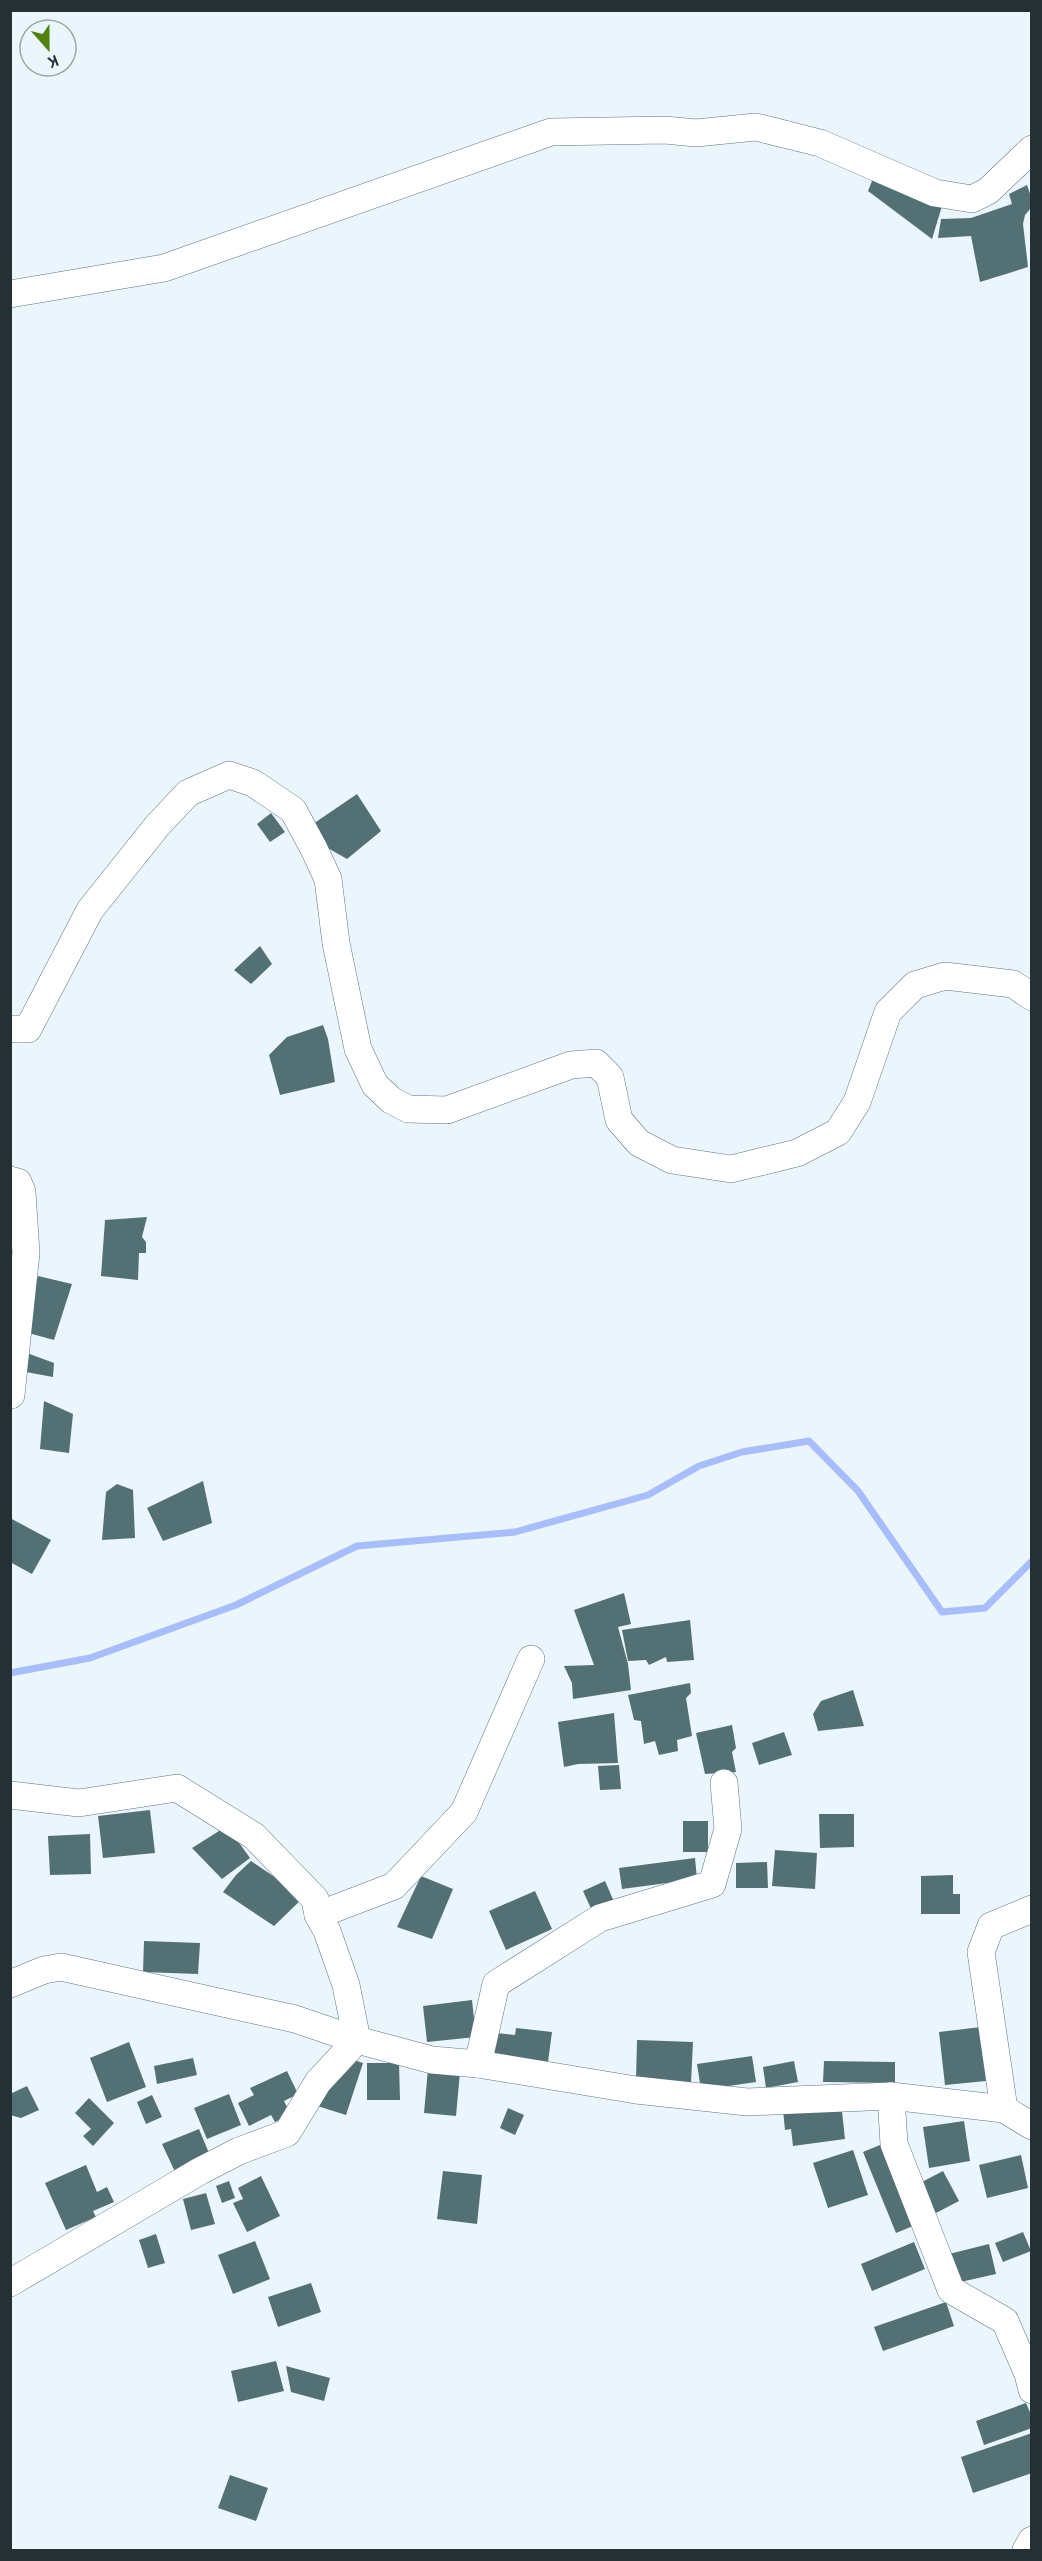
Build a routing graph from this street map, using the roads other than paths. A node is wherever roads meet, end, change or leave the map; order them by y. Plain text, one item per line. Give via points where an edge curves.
1 (1032, 149) edge
2 (10, 294) edge
3 (1032, 997) edge
4 (10, 1029) edge
5 (10, 1180) edge
6 (11, 1395) edge
7 (531, 1659) dead end
8 (724, 1783) dead end
9 (10, 1796) edge
10 (1032, 1909) edge
11 (318, 1915) junction
12 (10, 1984) edge
13 (357, 2040) junction
14 (478, 2064) junction
15 (891, 2096) junction
16 (1004, 2109) junction
17 (1032, 2126) edge
18 (10, 2283) edge
19 (1032, 2390) edge
20 (1032, 2540) edge
21 (1026, 2550) edge

1 - 2 street via 988,191 972,199 935,193 820,143 756,127 696,133 551,132 164,268
3 - 4 street via 1013,984 945,976 915,985 888,1012 857,1102 838,1132 797,1153 731,1170 672,1160 639,1143 620,1120 610,1077 596,1063 572,1065 447,1110 408,1109 375,1085 358,1049 336,944 328,879 294,810 254,783 229,775 188,792 157,826 90,910 28,1029
5 - 6 street via 18,1182 22,1192 26,1253
7 - 11 street via 464,1812 394,1886
8 - 14 street via 728,1829 712,1884 600,1918 496,1984
9 - 11 street via 79,1803 177,1788 254,1836 315,1899
10 - 16 street via 991,1926 981,1952
11 - 13 street via 346,1984
12 - 13 street via 61,1967 295,2019
13 - 14 street via 432,2060
13 - 18 street via 318,2082 287,2133 238,2151 200,2171
14 - 15 street via 636,2090 747,2102
15 - 16 street
15 - 19 street via 894,2144 951,2290 1005,2321
16 - 17 street
20 - 21 street

